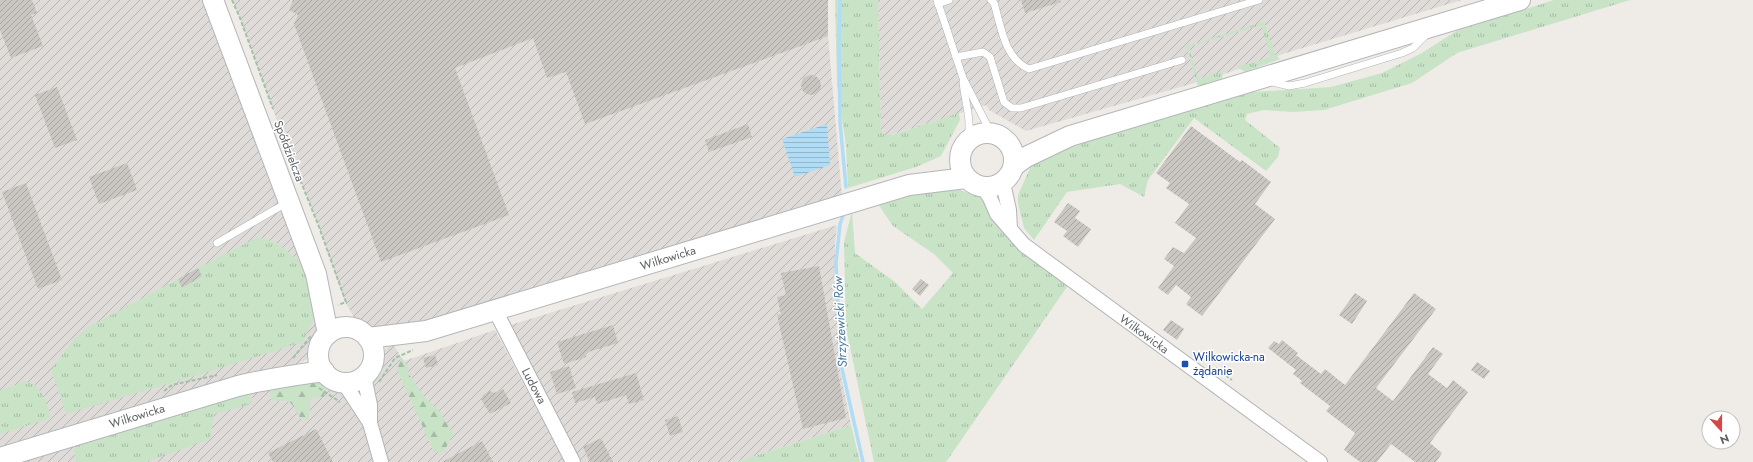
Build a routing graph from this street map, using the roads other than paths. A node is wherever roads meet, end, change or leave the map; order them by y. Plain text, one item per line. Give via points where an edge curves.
1 (214, 0) edge
2 (949, 0) edge
3 (992, 0) edge
4 (1259, 0) edge
5 (1520, 0) edge
6 (937, 2) edge
7 (956, 57) junction
8 (1182, 60) dead end
9 (963, 78) junction
10 (1070, 136) junction
11 (999, 137) junction
12 (964, 150) junction
13 (1015, 165) junction
14 (966, 178) junction
15 (1003, 183) junction
16 (909, 185) junction
17 (983, 188) junction
18 (289, 202) junction
19 (1010, 229) junction
20 (218, 243) dead end
21 (316, 274) junction
22 (495, 310) junction
23 (347, 328) junction
24 (328, 334) junction
25 (368, 338) junction
26 (422, 339) junction
27 (374, 357) junction
28 (321, 363) junction
29 (370, 382) junction
30 (344, 383) junction
31 (370, 423) junction
32 (9, 458) edge
33 (381, 462) edge
34 (573, 462) edge
35 (1320, 462) edge

1 - 18 main road, Spółdzielcza
2 - 6 lane
3 - 4 lane via 1009,51 1020,65 1029,69
5 - 10 main road
6 - 7 lane
7 - 8 lane via 984,52 990,57 1004,102 1012,108 1021,108
7 - 9 lane
9 - 11 lane
9 - 12 lane via 970,128
10 - 11 main road via 1020,143
10 - 13 main road
11 - 12 main road via 978,134
11 - 13 main road via 1014,154
12 - 14 main road via 961,169
12 - 16 main road, Wilkowicka
13 - 15 main road
14 - 16 main road, Wilkowicka
14 - 17 main road
15 - 17 main road
15 - 19 street
16 - 22 main road, Wilkowicka
17 - 19 street, Wilkowicka
18 - 20 lane
18 - 21 main road, Spółdzielcza
19 - 35 street, Wilkowicka via 1024,245
21 - 23 main road, Spółdzielcza
21 - 24 main road, Spółdzielcza
22 - 26 main road, Wilkowicka
22 - 34 street, Ludowa
23 - 24 main road
23 - 25 main road via 358,330
24 - 28 main road via 322,341
25 - 26 main road, Wilkowicka
25 - 27 main road
26 - 27 main road, Wilkowicka
27 - 29 main road
28 - 30 main road via 332,379
28 - 32 main road, Wilkowicka via 238,386
29 - 30 main road
29 - 31 street
30 - 31 street
31 - 33 street

